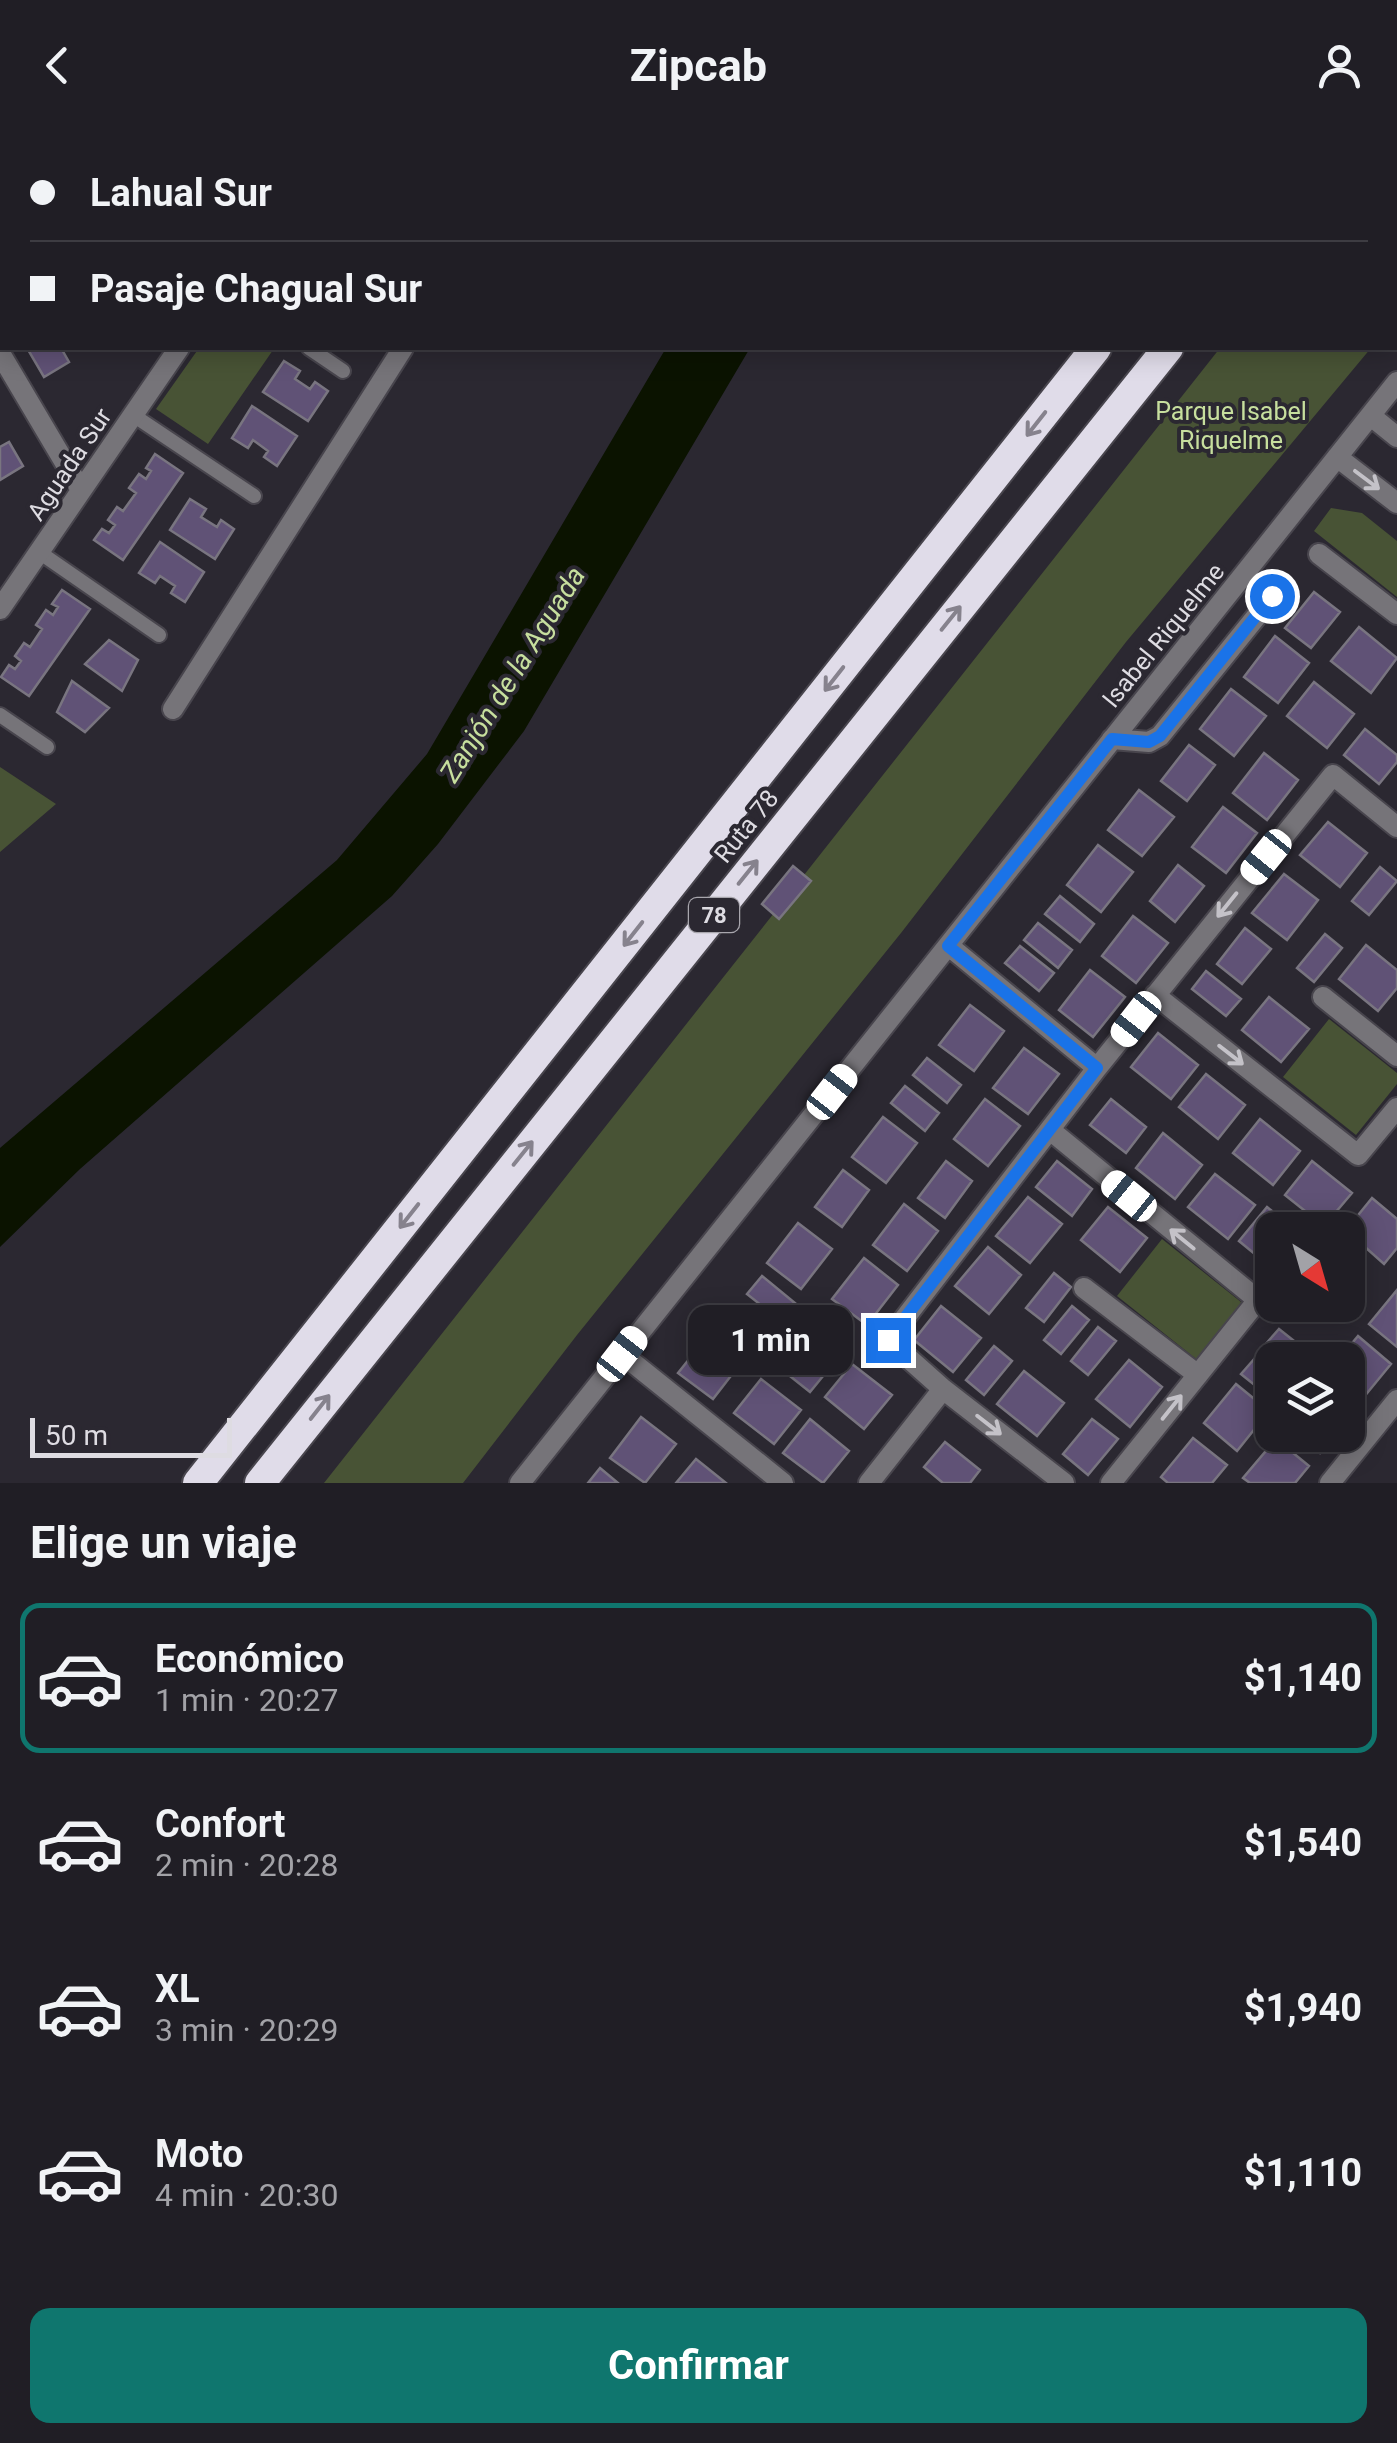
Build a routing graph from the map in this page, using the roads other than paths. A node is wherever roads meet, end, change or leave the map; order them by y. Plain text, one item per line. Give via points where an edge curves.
1 (178, 350) edge
2 (312, 350) edge
3 (402, 350) edge
4 (1094, 350) edge
5 (1166, 350) edge
6 (0, 353) edge
7 (344, 371) dead end
8 (1397, 382) edge
9 (132, 415) junction
10 (1370, 416) junction
11 (1397, 436) edge
12 (1337, 458) junction
13 (81, 490) junction
14 (254, 496) dead end
15 (1397, 504) edge
16 (38, 552) junction
17 (1319, 554) dead end
18 (1272, 596) dead end
19 (0, 609) edge
20 (1397, 614) edge
21 (159, 634) dead end
22 (173, 709) dead end
23 (0, 715) edge
24 (1112, 739) junction
25 (46, 747) dead end
26 (1394, 819) edge
27 (948, 946) junction
28 (1155, 995) junction
29 (1322, 997) dead end
30 (1397, 1056) edge
31 (1097, 1068) junction
32 (1397, 1108) edge
33 (1050, 1130) junction
34 (1084, 1288) dead end
35 (622, 1354) junction
36 (1198, 1375) junction
37 (942, 1390) junction
38 (1393, 1415) edge
39 (198, 1483) edge
40 (260, 1483) edge
41 (520, 1483) edge
42 (783, 1483) edge
43 (869, 1483) edge
44 (1064, 1483) edge
45 (1111, 1483) edge
46 (1330, 1483) edge

1 - 9 street, Aguada Sur
2 - 7 lane
3 - 22 street
4 -> 39 highway, Ruta 78 / 78
40 -> 5 highway, Ruta 78 / 78
6 - 13 street
8 - 10 street, Isabel Riquelme
9 - 13 street, Aguada Sur
9 - 14 lane
10 - 11 street
10 - 12 street, Isabel Riquelme
12 -> 15 street
12 - 24 street, Isabel Riquelme
13 - 16 street, Aguada Sur
16 - 19 street, Aguada Sur
16 - 21 lane
17 - 20 street
18 - 24 street via 1160,736 1149,742
23 - 25 lane
24 - 27 street, Isabel Riquelme
26 -> 28 street via 1332,775
27 - 31 street
27 - 35 street, Isabel Riquelme
28 - 31 street
28 -> 32 street via 1358,1155
29 - 30 street
31 - 33 street
36 -> 33 street via 1258,1300
33 - 37 street via 888,1340
34 - 36 street
35 - 41 street, Isabel Riquelme
35 - 42 street
45 -> 36 street
37 - 43 street
37 -> 44 street
38 - 46 street

